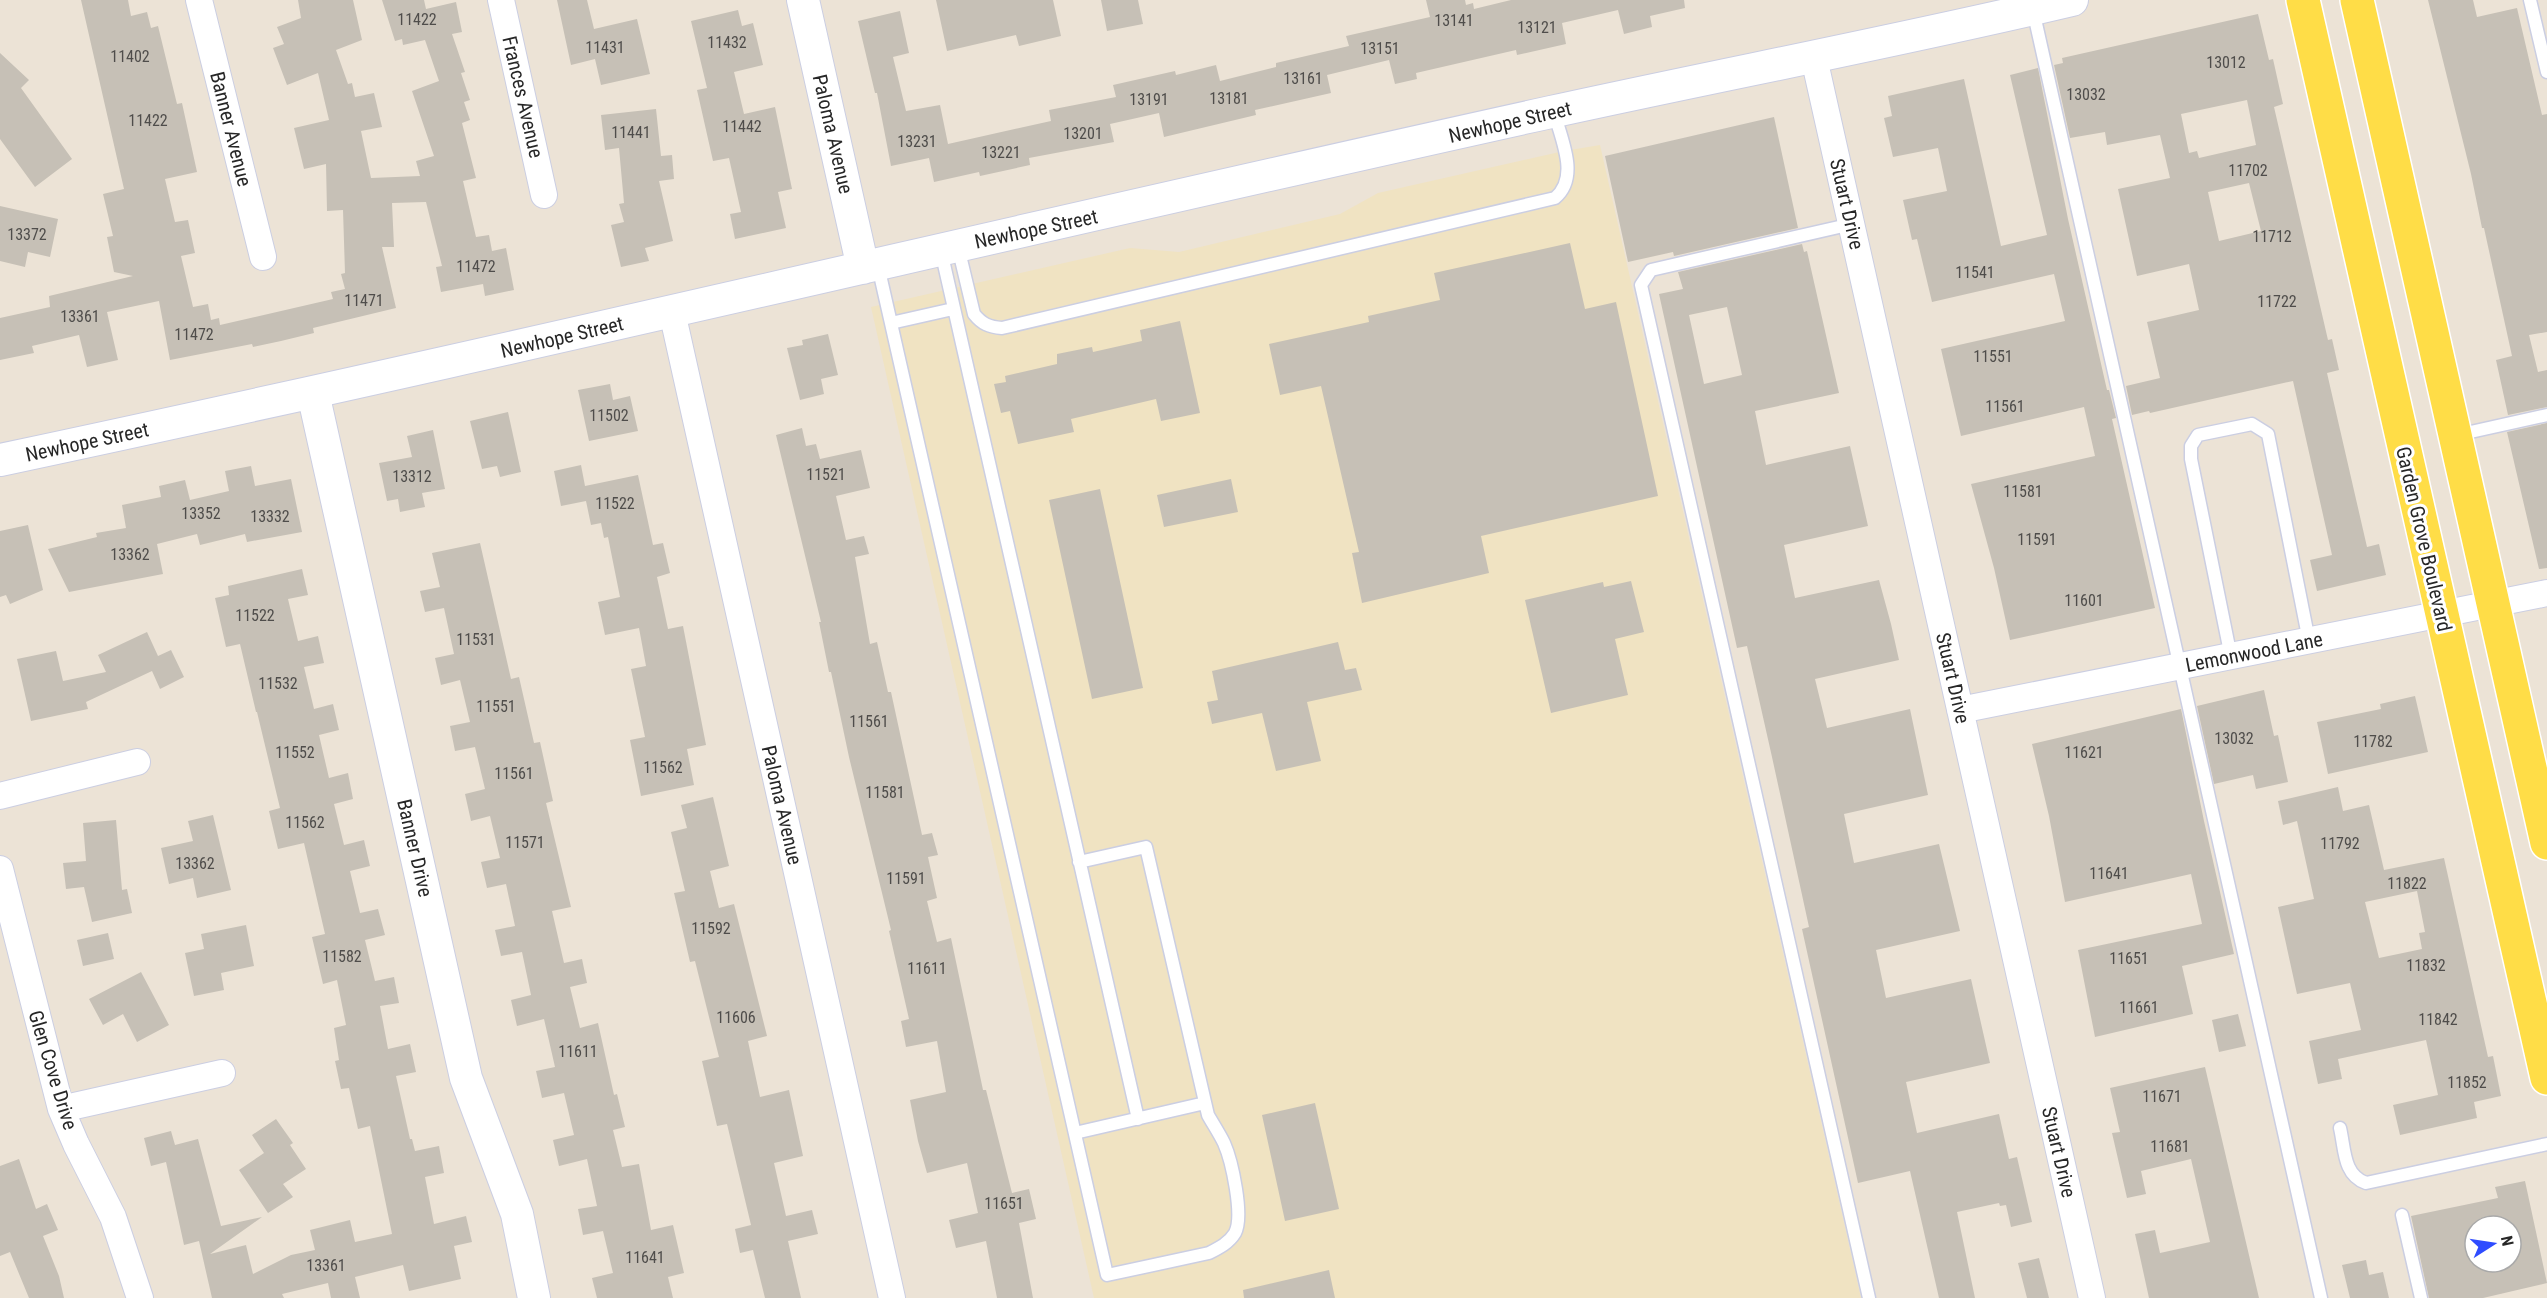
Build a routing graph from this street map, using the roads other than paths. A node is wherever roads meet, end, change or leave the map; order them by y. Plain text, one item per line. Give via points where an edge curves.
1 (199, 0) edge
2 (501, 0) edge
3 (803, 0) edge
4 (2072, 0) edge
5 (2303, 0) edge
6 (2357, 0) edge
7 (2530, 0) edge
8 (2033, 9) junction
9 (2542, 25) edge
10 (1815, 58) junction
11 (2547, 72) edge
12 (1554, 111) junction
13 (544, 195) dead end
14 (1852, 224) junction
15 (949, 248) junction
16 (263, 257) dead end
17 (871, 266) junction
18 (953, 309) junction
19 (672, 312) junction
20 (891, 323) junction
21 (313, 393) junction
22 (2547, 415) edge
23 (2456, 435) junction
24 (0, 460) edge
25 (2547, 593) edge
26 (2493, 604) junction
27 (2441, 614) junction
28 (2309, 641) junction
29 (2231, 657) junction
30 (2182, 666) junction
31 (1960, 710) junction
32 (137, 762) dead end
33 (0, 796) edge
34 (2547, 843) edge
35 (1080, 862) junction
36 (0, 868) edge
37 (222, 1074) dead end
38 (2547, 1078) edge
39 (1205, 1103) junction
40 (61, 1109) junction
41 (1138, 1119) junction
42 (2340, 1128) dead end
43 (1075, 1133) junction
44 (2547, 1144) edge
45 (2402, 1215) dead end
46 (140, 1298) edge
47 (534, 1298) edge
48 (892, 1298) edge
49 (1869, 1298) edge
50 (2092, 1298) edge
51 (2321, 1298) edge
52 (2421, 1298) edge

1 - 16 street, Banner Avenue
2 - 13 street, Frances Avenue
3 - 17 street, Paloma Avenue
4 - 8 street, Newhope Street
5 - 27 main road, Garden Grove Boulevard
6 - 23 main road
7 - 9 lane
8 - 10 street, Newhope Street
8 - 30 lane
9 - 11 lane
10 - 12 street, Newhope Street
10 - 14 street, Stuart Drive
12 - 15 street, Newhope Street
12 - 15 lane via 1568,177 1563,191 1555,198 1002,328 989,327 974,314
14 - 31 street, Stuart Drive
14 - 49 lane via 1651,270 1641,285
15 - 17 street, Newhope Street
15 - 18 lane
17 - 19 street, Newhope Street
17 - 20 lane
18 - 20 lane
18 - 35 lane
19 - 21 street, Newhope Street
19 - 48 street, Paloma Avenue
20 - 43 lane
21 - 24 street, Newhope Street
21 - 47 street, Banner Drive via 466,1078 516,1214
22 - 23 lane
23 - 26 main road
25 - 26 street, Lemonwood Lane
26 - 27 street, Lemonwood Lane
26 - 34 main road
27 - 28 street, Lemonwood Lane
27 - 38 main road, Garden Grove Boulevard
28 - 29 street, Lemonwood Lane
28 - 29 lane via 2268,434 2252,424 2198,435 2191,446 2191,459
29 - 30 street, Lemonwood Lane
30 - 31 street, Lemonwood Lane
30 - 51 lane
31 - 50 street, Stuart Drive
32 - 33 street
35 - 39 lane via 1146,848
35 - 41 lane
36 - 40 street, Glen Cove Drive
37 - 40 street
39 - 41 lane
39 - 43 lane via 1225,1144 1239,1220 1229,1241 1209,1253 1107,1275
40 - 46 street, Glen Cove Drive via 113,1217
41 - 43 lane
42 - 44 lane via 2350,1173 2366,1183
45 - 52 lane

